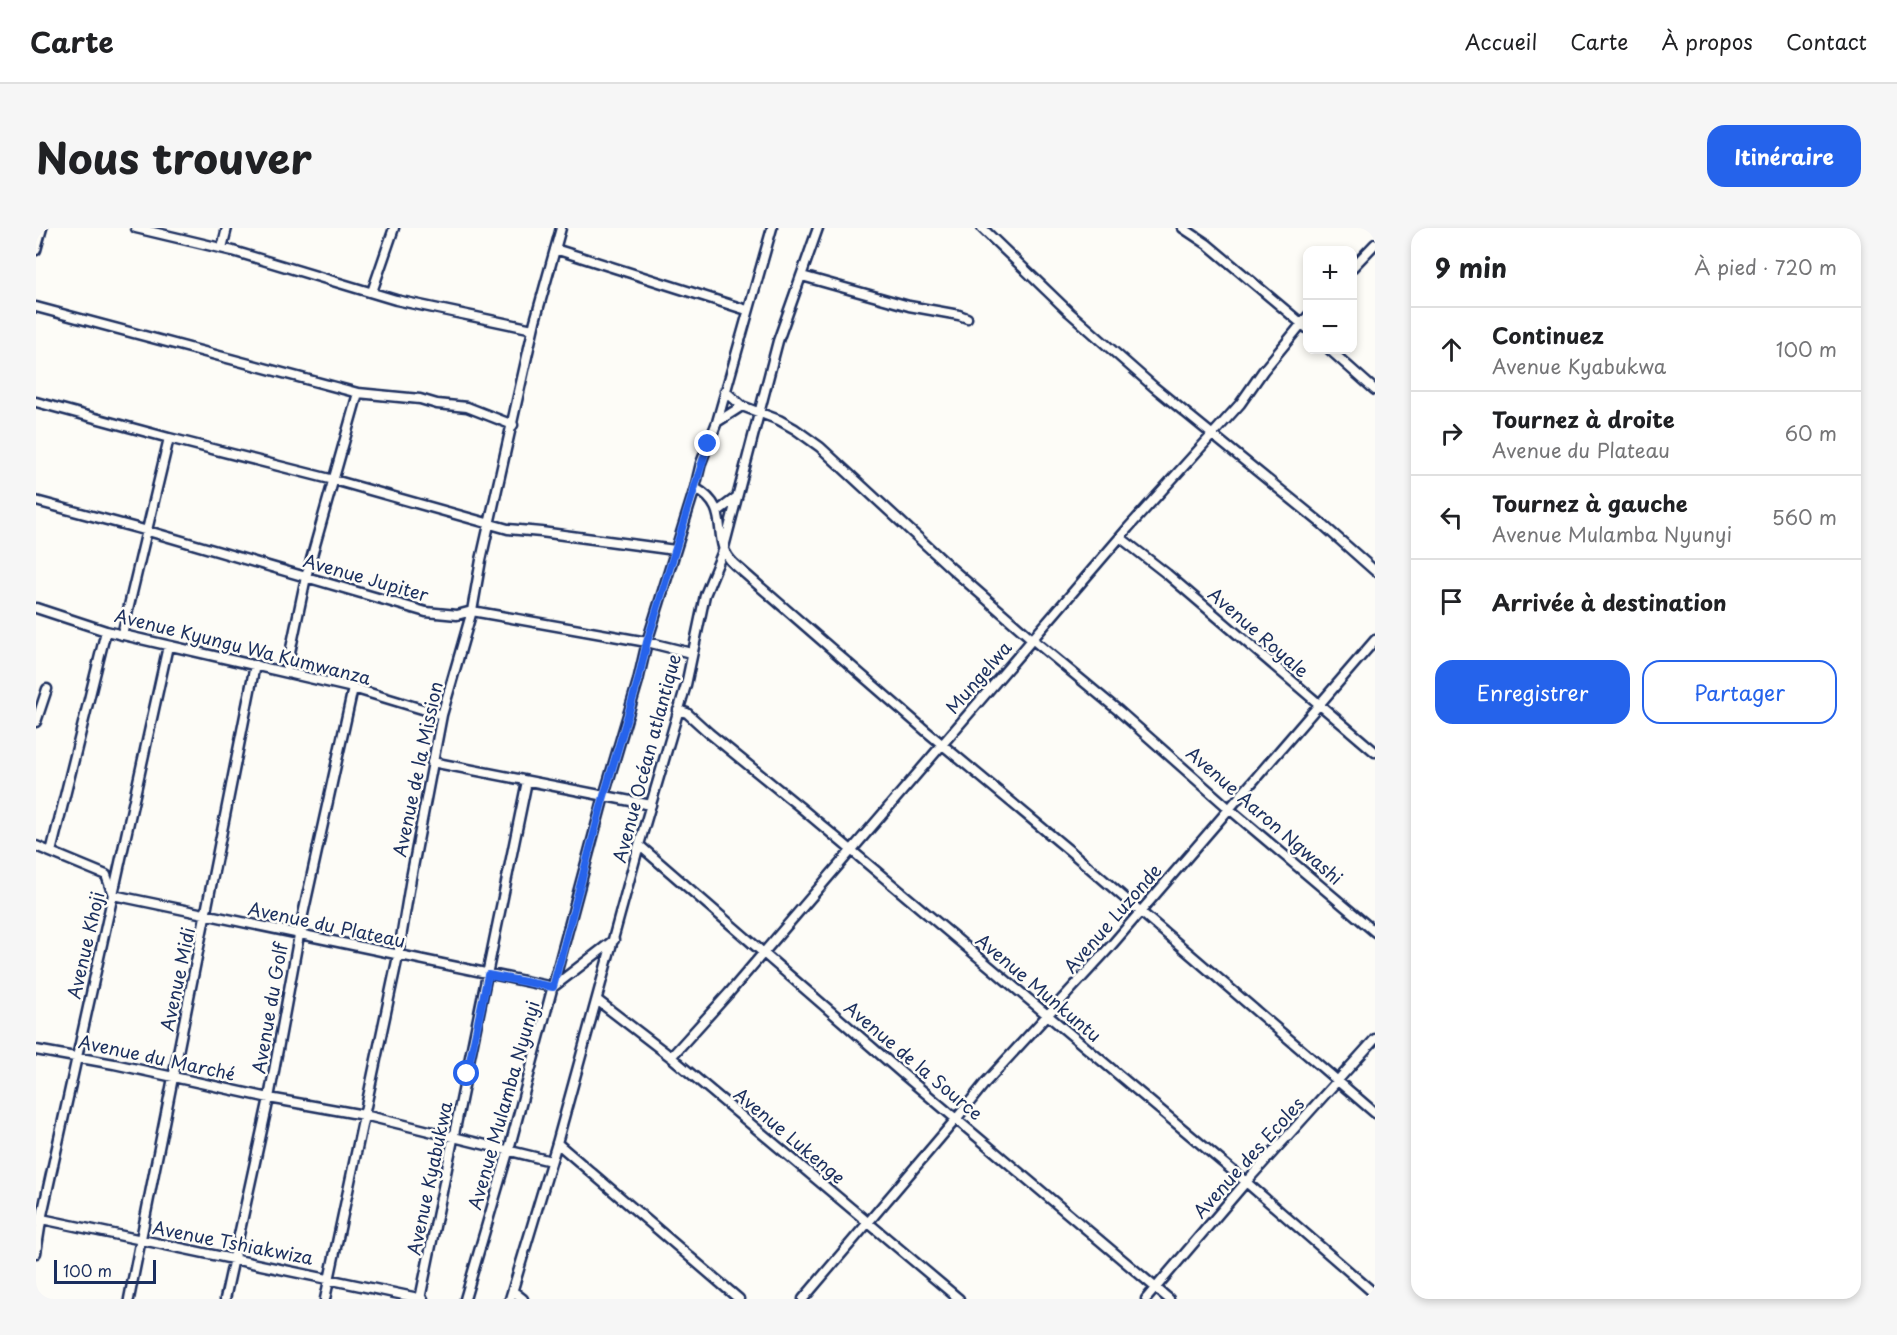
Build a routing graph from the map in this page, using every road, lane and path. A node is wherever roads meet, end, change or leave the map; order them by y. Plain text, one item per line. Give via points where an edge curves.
1 (42, 228) edge
2 (136, 228) edge
3 (227, 228) edge
4 (394, 228) edge
5 (561, 228) edge
6 (772, 228) edge
7 (818, 228) edge
8 (982, 228) edge
9 (1183, 228) edge
10 (1375, 244) edge
11 (222, 248) junction
12 (555, 249) junction
13 (36, 250) edge
14 (1357, 264) edge
15 (802, 276) junction
16 (372, 292) junction
17 (36, 307) edge
18 (747, 310) junction
19 (967, 318) dead end
20 (1303, 321) edge
21 (1303, 325) edge
22 (533, 329) junction
23 (1334, 354) edge
24 (1375, 390) edge
25 (724, 391) junction
26 (358, 393) junction
27 (36, 402) edge
28 (742, 406) junction
29 (759, 411) junction
30 (717, 422) junction
31 (513, 425) junction
32 (1212, 435) junction
33 (169, 438) junction
34 (334, 480) junction
35 (695, 488) junction
36 (737, 497) junction
37 (36, 501) edge
38 (717, 512) junction
39 (490, 525) junction
40 (148, 531) junction
41 (1121, 538) junction
42 (675, 550) junction
43 (723, 551) junction
44 (1375, 571) edge
45 (306, 578) junction
46 (36, 608) edge
47 (472, 611) junction
48 (106, 630) junction
49 (122, 634) junction
50 (1032, 639) junction
51 (1375, 640) edge
52 (647, 642) junction
53 (168, 646) junction
54 (692, 653) junction
55 (255, 664) junction
56 (286, 672) junction
57 (353, 688) junction
58 (47, 689) dead end
59 (1319, 705) junction
60 (678, 710) junction
61 (442, 715) junction
62 (36, 722) edge
63 (942, 744) junction
64 (1375, 752) edge
65 (432, 762) junction
66 (527, 781) junction
67 (604, 796) junction
68 (651, 806) junction
69 (1229, 809) junction
70 (639, 845) junction
71 (36, 846) edge
72 (851, 850) junction
73 (51, 852) junction
74 (113, 895) junction
75 (1141, 912) junction
76 (207, 915) junction
77 (1375, 932) edge
78 (299, 934) junction
79 (615, 939) junction
80 (764, 952) junction
81 (398, 956) junction
82 (488, 975) junction
83 (553, 987) junction
84 (597, 1000) junction
85 (1047, 1016) junction
86 (1375, 1039) edge
87 (36, 1050) edge
88 (77, 1057) junction
89 (671, 1057) junction
90 (174, 1078) junction
91 (1338, 1081) junction
92 (269, 1098) junction
93 (1375, 1113) edge
94 (364, 1115) junction
95 (957, 1118) junction
96 (454, 1136) junction
97 (557, 1143) junction
98 (508, 1150) junction
99 (551, 1161) junction
100 (1246, 1182) junction
101 (39, 1218) edge
102 (868, 1222) junction
103 (140, 1240) junction
104 (36, 1253) edge
105 (233, 1259) junction
106 (330, 1278) junction
107 (1156, 1288) junction
108 (1375, 1294) edge
109 (512, 1295) edge
110 (129, 1299) edge
111 (225, 1299) edge
112 (325, 1299) edge
113 (422, 1299) edge
114 (465, 1299) edge
115 (523, 1299) edge
116 (739, 1299) edge
117 (803, 1299) edge
118 (959, 1299) edge
119 (1146, 1299) edge
120 (1169, 1299) edge

1 - 13 street
2 - 11 street
3 - 11 street
4 - 16 street
5 - 12 street, Avenue de la Mission
6 - 18 street, Avenue Mulamba Nyunyi
7 - 15 street, Avenue Océan atlantique
8 - 32 street via 1069,312
9 - 20 street
10 - 14 street
11 - 16 street
12 - 18 street
12 - 22 street, Avenue de la Mission
15 - 19 street
15 - 29 street, Avenue Océan atlantique via 778,341
16 - 22 street
17 - 26 street
18 - 25 street, Avenue Mulamba Nyunyi
21 - 32 street, Mungelwa
22 - 31 street, Avenue de la Mission
23 - 24 street
25 - 28 street
25 - 30 street, Avenue Mulamba Nyunyi
26 - 31 street via 466,407
26 - 34 street
27 - 33 street
28 - 29 street, Avenue Aaron Ngwashi
28 - 30 street
29 - 36 street, Avenue Océan atlantique
29 - 50 street, Avenue Aaron Ngwashi via 820,447
30 - 35 street, Avenue Mulamba Nyunyi
31 - 39 street, Avenue de la Mission
32 - 41 street, Mungelwa
32 - 44 street
33 - 34 street
33 - 40 street
34 - 39 street
34 - 45 street
35 - 38 street via 709,496
35 - 42 street, Avenue Mulamba Nyunyi
36 - 38 street
36 - 43 street, Avenue Océan atlantique
37 - 40 street, Avenue Jupiter
38 - 43 street
39 - 42 street
39 - 47 street, Avenue de la Mission
40 - 45 street, Avenue Jupiter
40 - 49 street
41 - 50 street, Mungelwa
41 - 59 street, Avenue Royale
42 - 52 street, Avenue Mulamba Nyunyi
43 - 54 street, Avenue Océan atlantique via 705,594
43 - 63 street
45 - 47 street, Avenue Jupiter via 426,612 457,615
45 - 56 street
46 - 48 street, Avenue Kyungu Wa Kumwanza
47 - 52 street, Avenue Jupiter
47 - 61 street, Avenue de la Mission
48 - 49 street, Avenue Kyungu Wa Kumwanza
48 - 73 street
49 - 53 street, Avenue Kyungu Wa Kumwanza
50 - 63 street, Mungelwa
50 - 69 street, Avenue Aaron Ngwashi
51 - 59 street, Avenue Luzonde
52 - 54 street, Avenue Jupiter
52 - 67 street, Avenue Mulamba Nyunyi
53 - 55 street, Avenue Kyungu Wa Kumwanza
53 - 74 street, Avenue Khoji
54 - 60 street, Avenue Océan atlantique
55 - 56 street, Avenue Kyungu Wa Kumwanza
55 - 76 street, Avenue Midi
56 - 57 street, Avenue Kyungu Wa Kumwanza
57 - 61 street, Avenue Kyungu Wa Kumwanza
57 - 78 street, Avenue du Golf
58 - 62 street
59 - 64 street, Avenue Royale
59 - 69 street, Avenue Luzonde
60 - 68 street, Avenue Océan atlantique
60 - 72 street, Avenue Munkuntu via 687,713
61 - 65 street, Avenue de la Mission
63 - 72 street, Mungelwa
63 - 75 street
65 - 66 street
65 - 81 street, Avenue de la Mission
66 - 67 street
66 - 82 street, Avenue Kyabukwa
67 - 68 street
67 - 83 street, Avenue Mulamba Nyunyi
68 - 70 street, Avenue Océan atlantique
69 - 75 street, Avenue Luzonde
69 - 77 street, Avenue Aaron Ngwashi
70 - 79 street, Avenue Océan atlantique
70 - 80 street, Avenue de la Source
71 - 73 street
72 - 80 street, Mungelwa
72 - 85 street, Avenue Munkuntu
73 - 74 street via 106,875
74 - 76 street, Avenue du Plateau
74 - 88 street, Avenue Khoji
75 - 85 street, Avenue Luzonde
75 - 91 street
76 - 78 street, Avenue du Plateau
76 - 90 street, Avenue Midi
78 - 81 street, Avenue du Plateau
78 - 92 street, Avenue du Golf
79 - 83 street
79 - 84 street, Avenue Océan atlantique
80 - 89 street, Mungelwa
80 - 95 street, Avenue de la Source
81 - 82 street, Avenue du Plateau
81 - 94 street, Avenue de la Mission
82 - 83 street, Avenue du Plateau
82 - 96 street, Avenue Kyabukwa
83 - 98 street, Avenue Mulamba Nyunyi
84 - 89 street, Avenue Lukenge
84 - 97 street, Avenue Océan atlantique
85 - 95 street, Avenue Luzonde
85 - 100 street, Avenue Munkuntu
86 - 91 street, Avenue des Ecoles
87 - 88 street, Avenue du Marché
88 - 90 street, Avenue du Marché
88 - 101 street, Avenue Khoji
89 - 102 street, Avenue Lukenge
90 - 92 street, Avenue du Marché
90 - 103 street, Avenue Midi
91 - 93 street
91 - 100 street, Avenue des Ecoles
92 - 94 street, Avenue du Marché
92 - 105 street, Avenue du Golf
94 - 96 street, Avenue du Marché
94 - 106 street, Avenue de la Mission
95 - 102 street, Avenue Luzonde
95 - 107 street, Avenue de la Source
96 - 98 street, Avenue du Marché
96 - 113 street, Avenue Kyabukwa
97 - 99 street, Avenue Océan atlantique
97 - 116 street
98 - 99 street, Avenue du Marché
98 - 114 street, Avenue Mulamba Nyunyi
99 - 109 street, Avenue Océan atlantique
100 - 107 street, Avenue des Ecoles
100 - 108 street, Avenue Munkuntu
101 - 103 street, Avenue Tshiakwiza
101 - 104 street, Avenue Khoji
102 - 117 street, Avenue Luzonde
102 - 118 street, Avenue Lukenge
103 - 105 street, Avenue Tshiakwiza
103 - 110 street, Avenue Midi
105 - 106 street, Avenue Tshiakwiza
105 - 111 street, Avenue du Golf
106 - 112 street, Avenue de la Mission
106 - 113 street, Avenue Tshiakwiza
107 - 119 street, Avenue des Ecoles
107 - 120 street, Avenue de la Source
109 - 115 street

